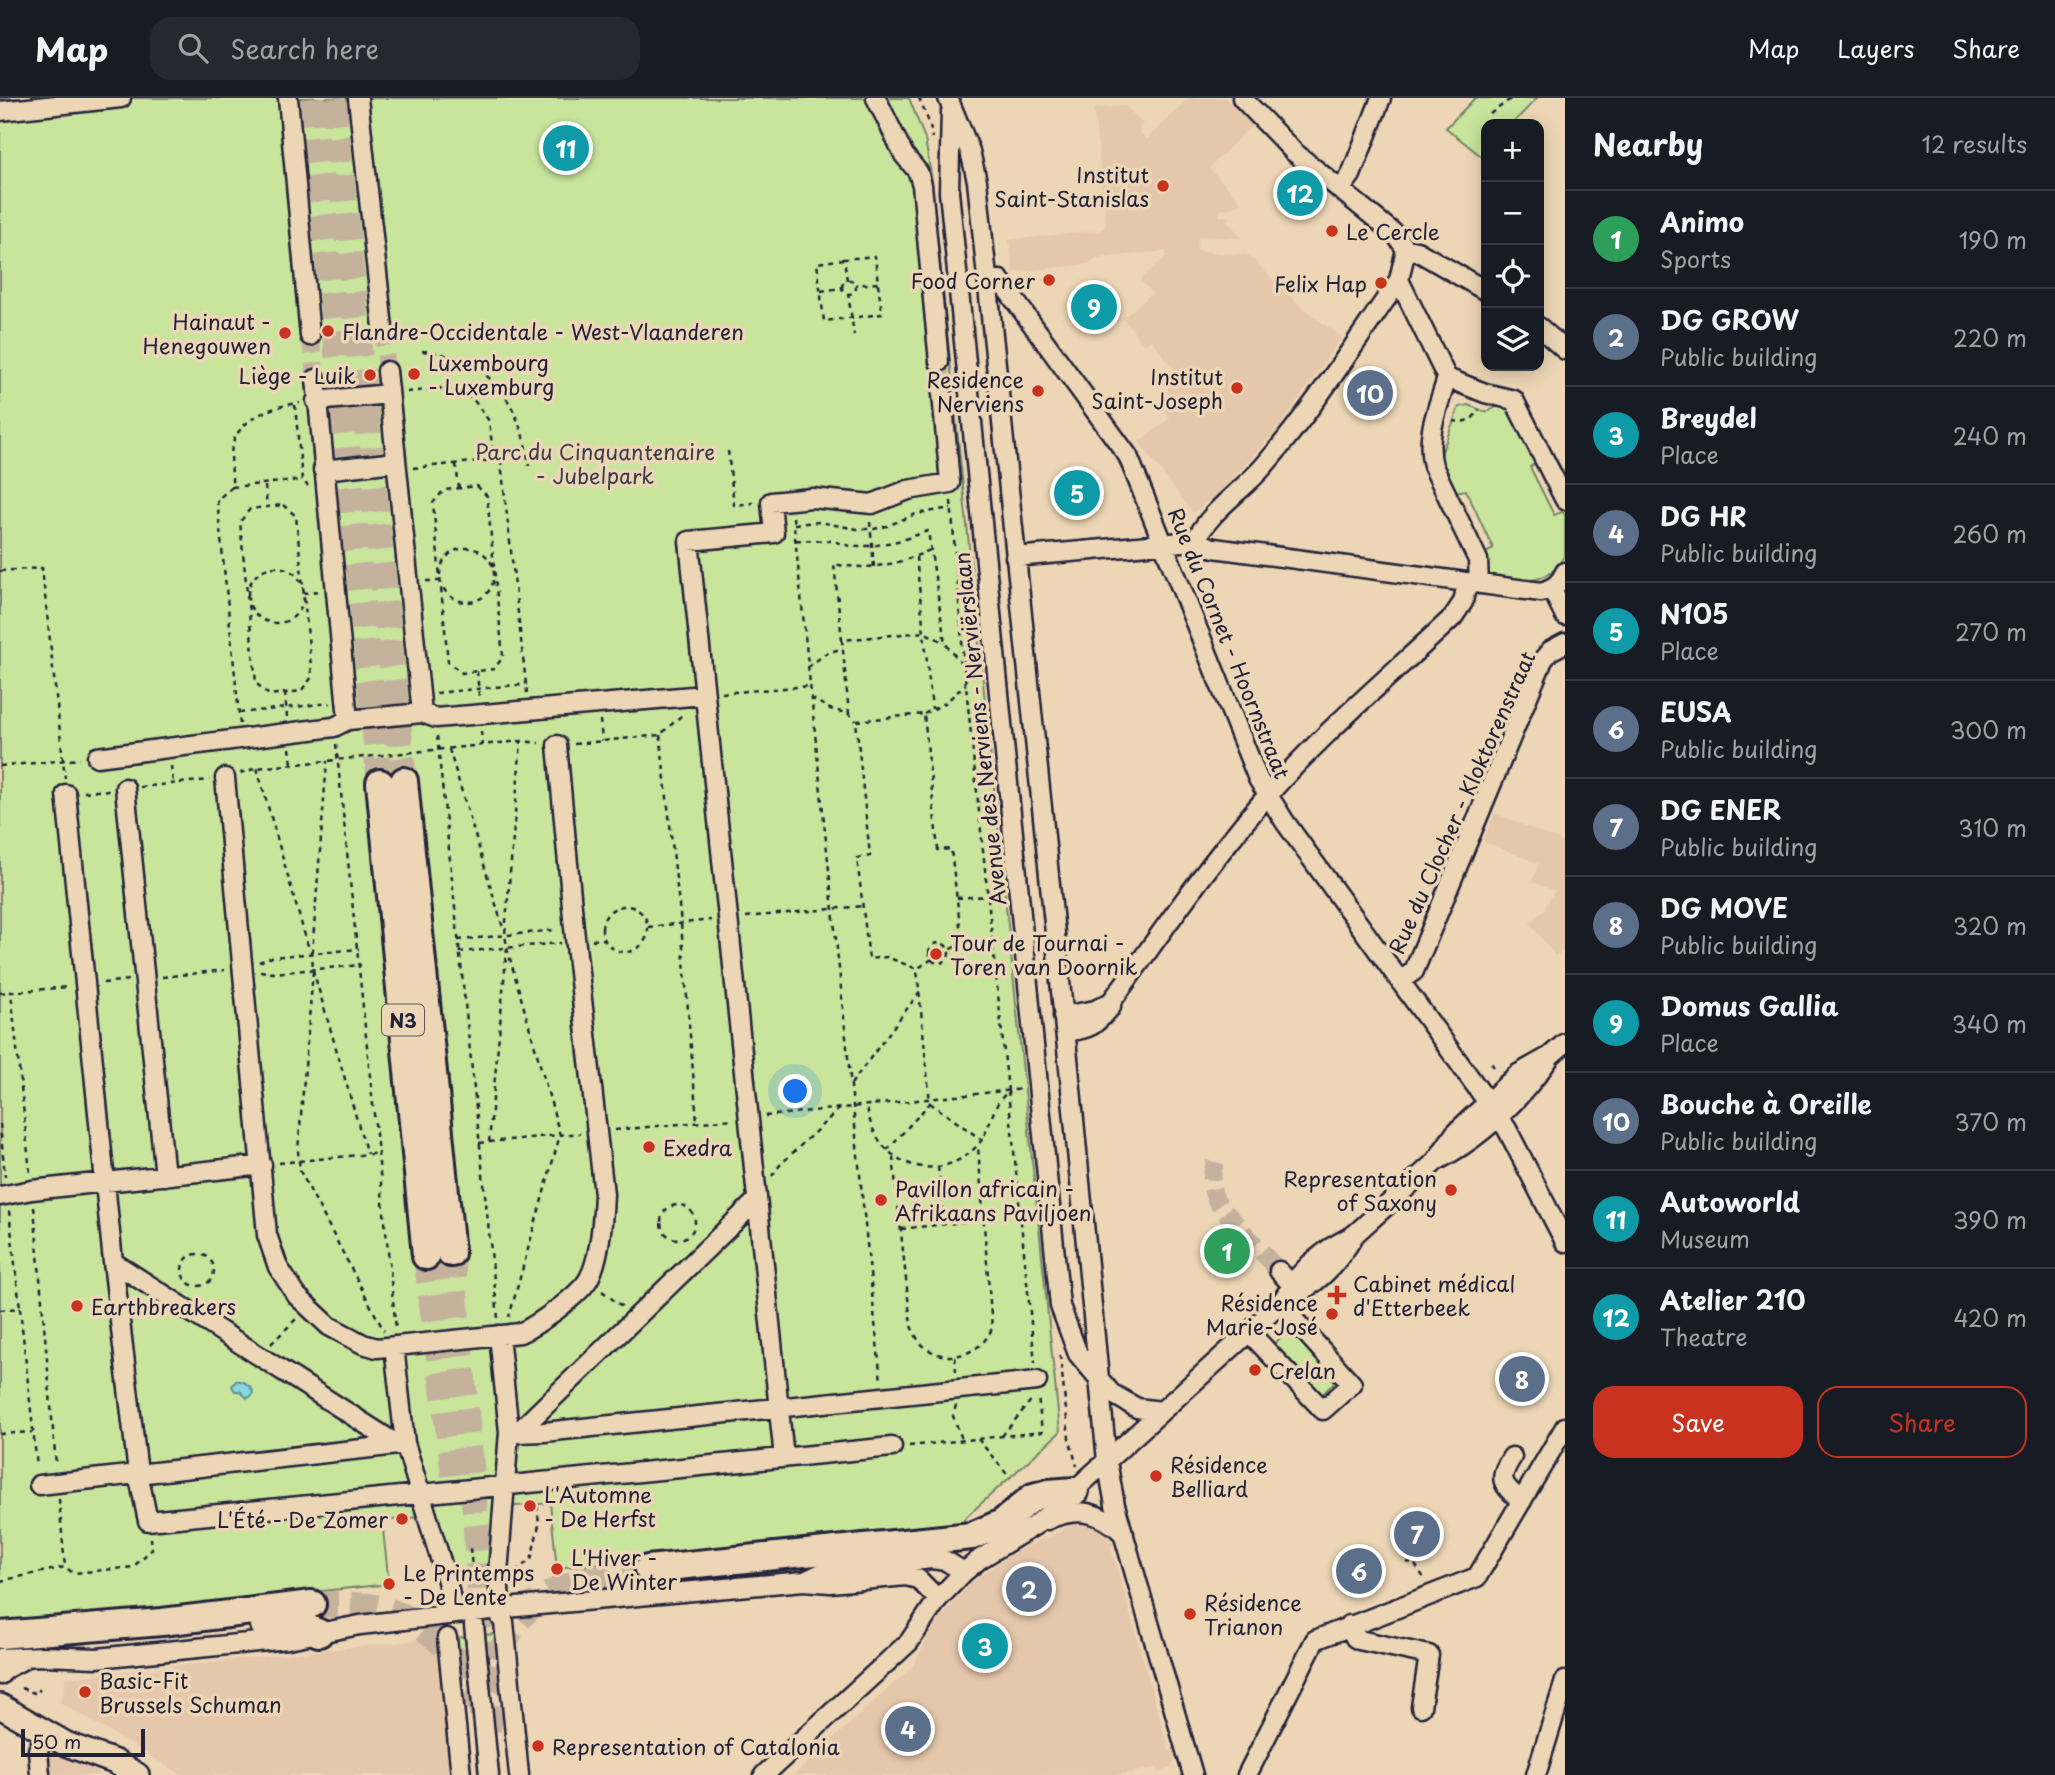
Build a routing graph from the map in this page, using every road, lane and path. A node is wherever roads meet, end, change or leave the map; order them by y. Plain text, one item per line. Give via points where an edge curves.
1 (121, 98) edge
2 (288, 98) edge
3 (358, 98) edge
4 (876, 98) edge
5 (1242, 98) edge
6 (1381, 98) edge
7 (1512, 98) edge
8 (950, 101) edge
9 (0, 111) edge
10 (1490, 114) dead end
11 (1340, 190) junction
12 (1406, 248) junction
13 (844, 259) junction
14 (847, 280) junction
15 (988, 280) junction
16 (1399, 280) junction
17 (878, 283) junction
18 (855, 285) junction
19 (842, 288) junction
20 (1481, 288) edge
21 (820, 291) junction
22 (848, 293) junction
23 (852, 318) junction
24 (383, 328) tunnel mouth
25 (1544, 331) edge
26 (854, 335) dead end
27 (310, 336) tunnel mouth
28 (1565, 350) edge
29 (422, 351) dead end
30 (939, 362) tunnel mouth
31 (387, 372) tunnel mouth
32 (1447, 378) junction
33 (316, 379) tunnel mouth
34 (389, 394) junction
35 (942, 394) tunnel mouth
36 (316, 401) junction
37 (295, 404) junction
38 (1479, 410) dead end
39 (1452, 421) dead end
40 (728, 451) dead end
41 (494, 460) junction
42 (456, 464) junction
43 (404, 465) junction
44 (529, 467) dead end
45 (323, 470) junction
46 (302, 480) junction
47 (265, 484) junction
48 (232, 487) junction
49 (310, 488) dead end
50 (459, 488) junction
51 (1565, 500) edge
52 (771, 502) junction
53 (267, 507) junction
54 (951, 508) dead end
55 (794, 524) dead end
56 (871, 532) dead end
57 (796, 540) junction
58 (1195, 542) junction
59 (1165, 543) junction
60 (872, 546) junction
61 (930, 550) junction
62 (916, 556) junction
63 (1015, 557) junction
64 (874, 568) junction
65 (0, 571) edge
66 (494, 572) junction
67 (1565, 572) edge
68 (440, 581) junction
69 (422, 582) dead end
70 (1473, 584) junction
71 (1552, 589) junction
72 (320, 591) dead end
73 (303, 593) junction
74 (248, 598) junction
75 (1565, 616) edge
76 (924, 632) junction
77 (842, 640) junction
78 (945, 643) junction
79 (1565, 643) edge
80 (843, 648) junction
81 (985, 662) dead end
82 (808, 667) junction
83 (964, 667) junction
84 (477, 671) junction
85 (527, 684) junction
86 (966, 684) junction
87 (810, 686) junction
88 (479, 688) junction
89 (285, 693) junction
90 (433, 693) dead end
91 (704, 695) junction
92 (811, 698) junction
93 (331, 702) dead end
94 (286, 708) junction
95 (932, 709) junction
96 (529, 710) junction
97 (239, 713) junction
98 (849, 714) junction
99 (924, 714) junction
100 (429, 715) junction
101 (599, 715) dead end
102 (856, 721) junction
103 (341, 724) junction
104 (480, 727) dead end
105 (660, 735) junction
106 (242, 737) junction
107 (521, 741) junction
108 (602, 741) junction
109 (482, 745) junction
110 (557, 745) junction
111 (290, 748) dead end
112 (449, 748) junction
113 (438, 750) junction
114 (97, 757) dead end
115 (170, 759) dead end
116 (63, 760) junction
117 (340, 760) junction
118 (327, 761) junction
119 (292, 764) junction
120 (0, 766) edge
121 (257, 768) junction
122 (225, 778) junction
123 (392, 782) tunnel mouth
124 (173, 783) junction
125 (125, 788) junction
126 (66, 794) junction
127 (1268, 795) junction
128 (988, 896) junction
129 (957, 898) junction
130 (863, 906) junction
131 (834, 909) junction
132 (728, 918) junction
133 (681, 923) junction
134 (602, 926) junction
135 (648, 927) junction
136 (506, 934) junction
137 (575, 935) junction
138 (604, 939) junction
139 (458, 940) junction
140 (507, 948) junction
141 (359, 949) junction
142 (949, 950) junction
143 (312, 953) junction
144 (459, 953) junction
145 (932, 960) junction
146 (361, 965) junction
147 (243, 968) junction
148 (917, 969) junction
149 (313, 970) junction
150 (144, 978) junction
151 (1400, 981) junction
152 (86, 985) junction
153 (11, 992) dead end
154 (919, 992) junction
155 (0, 993) edge
156 (1064, 1024) junction
157 (1556, 1051) edge
158 (1491, 1063) dead end
159 (1494, 1068) dead end
160 (1565, 1069) edge
161 (852, 1084) junction
162 (1017, 1090) dead end
163 (1008, 1091) junction
164 (930, 1101) junction
165 (867, 1105) junction
166 (854, 1107) junction
167 (839, 1109) junction
168 (1492, 1110) junction
169 (749, 1118) junction
170 (698, 1122) junction
171 (0, 1124) edge
172 (597, 1131) junction
173 (560, 1135) junction
174 (982, 1140) junction
175 (489, 1142) junction
176 (479, 1143) junction
177 (978, 1145) junction
178 (887, 1150) junction
179 (380, 1153) junction
180 (368, 1154) junction
181 (893, 1157) junction
182 (299, 1161) junction
183 (262, 1165) junction
184 (938, 1167) junction
185 (165, 1176) junction
186 (106, 1183) junction
187 (4, 1196) edge
188 (757, 1200) junction
189 (684, 1207) joint
190 (982, 1220) junction
191 (944, 1225) junction
192 (901, 1229) junction
193 (1355, 1234) junction
194 (1565, 1242) edge
195 (196, 1254) joint
196 (438, 1255) tunnel mouth
197 (113, 1262) junction
198 (1279, 1271) tunnel mouth
199 (588, 1280) junction
200 (1292, 1285) junction
201 (1280, 1304) junction
202 (20, 1308) junction
203 (308, 1308) junction
204 (0, 1310) edge
205 (636, 1318) junction
206 (1249, 1332) junction
207 (499, 1335) junction
208 (394, 1346) junction
209 (258, 1356) junction
210 (1099, 1380) junction
211 (1037, 1381) junction
212 (958, 1391) junction
213 (883, 1398) junction
214 (779, 1408) junction
215 (1161, 1411) junction
216 (1565, 1427) edge
217 (33, 1432) junction
218 (513, 1433) junction
219 (0, 1434) edge
220 (1002, 1436) junction
221 (978, 1439) junction
222 (962, 1440) junction
223 (402, 1444) junction
224 (892, 1447) joint
225 (1512, 1457) dead end
226 (784, 1458) junction
227 (1107, 1461) junction
228 (138, 1474) junction
229 (1010, 1478) dead end
230 (535, 1482) junction
231 (48, 1484) junction
232 (505, 1485) junction
233 (1074, 1491) junction
234 (420, 1494) junction
235 (1522, 1502) junction
236 (149, 1521) junction
237 (1037, 1524) junction
238 (1124, 1534) junction
239 (470, 1548) dead end
240 (1406, 1562) dead end
241 (65, 1567) junction
242 (648, 1569) tunnel mouth
243 (964, 1572) junction
244 (498, 1573) junction
245 (1424, 1578) dead end
246 (0, 1581) edge
247 (804, 1581) junction
248 (474, 1587) dead end
249 (938, 1599) junction
250 (312, 1605) tunnel mouth
251 (500, 1609) junction
252 (454, 1614) junction
253 (474, 1625) dead end
254 (1349, 1625) junction
255 (319, 1633) junction
256 (0, 1635) edge
257 (447, 1638) dead end
258 (101, 1643) tunnel mouth
259 (0, 1658) edge
260 (26, 1658) junction
261 (0, 1675) edge
262 (1565, 1681) edge
263 (21, 1688) dead end
264 (40, 1689) dead end
265 (0, 1706) edge
266 (1421, 1707) dead end
267 (46, 1733) junction
268 (1186, 1774) edge
269 (40, 1775) edge
270 (137, 1775) edge
271 (461, 1775) edge
272 (489, 1775) edge
273 (519, 1775) edge
274 (764, 1775) edge
275 (1247, 1775) edge
276 (1536, 1775) edge

1 - 9 street
2 - 27 street
3 - 24 street
4 - 30 street via 922,185
5 - 11 street via 1294,152
6 - 11 street via 1351,175
7 - 10 path
8 - 15 street, Avenue des Nerviens - Nerviërslaan via 976,171
8 - 210 street, Avenue des Nerviens - Nerviërslaan via 949,192 1059,1306 1078,1354
11 - 12 street
12 - 16 street
12 - 20 street
13 - 14 path
13 - 17 path via 875,256
13 - 21 path via 817,263
14 - 18 path
14 - 19 path
15 - 59 street, Rue du Cornet - Hoornstraat via 1000,280 1129,456
15 - 63 street, Avenue des Nerviens - Nerviërslaan
16 - 32 street
16 - 58 street via 1315,401
17 - 18 path
17 - 23 path via 882,314
18 - 22 path
19 - 21 path
19 - 22 path
21 - 23 path via 824,321
22 - 23 path
23 - 26 path
25 - 28 street
29 - 44 path via 463,361 498,387 521,425
31 - 34 street
32 - 51 street via 1514,400
32 - 70 street via 1429,450 1480,565
33 - 36 street
34 - 36 street
34 - 41 path via 445,388 473,399 489,421
34 - 43 street
35 - 52 street via 950,483 908,490 872,504 819,498
36 - 37 path
36 - 45 street
37 - 46 path
37 - 48 path via 249,419 233,442
38 - 39 path via 1472,419
40 - 52 path via 734,506
41 - 42 path
41 - 85 path via 501,462
42 - 43 path
42 - 50 path
43 - 45 street
43 - 100 street
45 - 103 street
46 - 47 path
46 - 49 path
47 - 48 path
47 - 53 path
48 - 97 path via 217,500
50 - 66 path via 477,486 487,496
50 - 68 path via 444,490 433,503
52 - 91 street via 774,533 689,541
53 - 73 path via 283,505 296,516
53 - 74 path via 250,509 240,522
54 - 83 path
55 - 57 path
56 - 60 path
57 - 60 path
57 - 82 path
58 - 59 street
58 - 70 street
59 - 63 street
59 - 127 street, Rue du Cornet - Hoornstraat via 1254,770
60 - 61 path via 928,531
60 - 64 path
61 - 62 path
61 - 78 path
62 - 64 path
62 - 76 path
63 - 156 street, Avenue des Nerviens - Nerviërslaan
64 - 77 path via 834,564
65 - 116 path via 42,568
66 - 68 path via 486,595 472,602 455,600
66 - 68 path via 479,551 462,549 442,564
66 - 84 path via 503,657 494,670
67 - 71 street
68 - 69 path
68 - 84 path via 448,662 462,673
70 - 71 street via 1541,592
70 - 127 street via 1453,617
71 - 75 street
72 - 73 path
73 - 74 path via 294,617 275,623 257,616
73 - 74 path via 294,575 276,568 257,574
73 - 89 path via 313,677 301,691
74 - 89 path via 256,683 269,695
76 - 77 path
76 - 78 path
76 - 95 path
77 - 80 path
78 - 83 path
79 - 151 street, Rue du Clocher - Kloktorenstraat via 1550,650 1543,660 1414,971
80 - 82 path
80 - 98 path
81 - 83 path
82 - 87 path
83 - 86 path
84 - 88 path
85 - 88 path
85 - 96 path
86 - 95 path
86 - 128 path
87 - 91 path
87 - 92 path
88 - 90 path
89 - 94 path
91 - 96 street
91 - 105 path
91 - 132 street
92 - 98 path
92 - 131 path
93 - 94 path
94 - 97 path
95 - 99 path
96 - 100 street
97 - 106 path
98 - 102 path
99 - 102 path
99 - 129 path via 938,850 951,849
100 - 103 street
100 - 113 path
101 - 108 path
102 - 130 path via 870,856 857,858
103 - 106 street
103 - 117 path
104 - 109 path
105 - 108 path
105 - 133 path
106 - 114 street
107 - 109 path
107 - 110 path
107 - 136 path
108 - 110 path
109 - 112 path
110 - 137 street
111 - 119 path
112 - 113 path
112 - 136 path
113 - 117 path
113 - 139 path
115 - 124 path
116 - 120 path
116 - 126 path
117 - 118 path
117 - 141 path
118 - 119 path
118 - 143 path
119 - 121 path
121 - 122 path
121 - 143 path
122 - 124 path
122 - 147 street
123 - 196 highway, N3
124 - 125 path
125 - 126 path
125 - 150 street
126 - 152 street
127 - 151 street, Rue du Cornet - Hoornstraat
127 - 156 street via 1111,1002
128 - 129 path
128 - 163 path
129 - 142 path via 962,943
130 - 131 path
130 - 148 path via 869,959 887,957
131 - 132 path
131 - 161 path
132 - 133 path
132 - 169 street
133 - 135 path
133 - 170 path
134 - 135 path via 613,909 623,906 642,913
134 - 137 path
134 - 138 path
135 - 138 path via 644,942 627,952 617,951
136 - 137 path
136 - 139 path
136 - 140 path
137 - 138 path
137 - 140 path
137 - 172 street
139 - 144 path
140 - 144 path
140 - 173 path
140 - 175 path
141 - 143 path
141 - 146 path
142 - 145 path via 943,962
142 - 145 path via 944,944 934,945 929,953
143 - 147 path via 272,957
143 - 149 path
144 - 176 path
145 - 148 path
146 - 149 path
146 - 179 path
147 - 149 path via 273,973
147 - 150 path
147 - 183 street
148 - 154 path
149 - 180 path
149 - 182 path
150 - 152 path
150 - 185 street
151 - 168 street, Rue du Cornet - Hoornstraat
152 - 186 street
153 - 155 path
154 - 161 path
154 - 164 path
156 - 210 street, Avenue des Nerviens - Nerviërslaan
157 - 160 street
157 - 168 street via 1528,1087
158 - 159 path
161 - 166 path
162 - 163 path
163 - 164 path
163 - 174 path
163 - 211 path
164 - 165 path
164 - 174 path
164 - 178 path
165 - 166 path
165 - 178 path via 868,1121
166 - 167 path
166 - 213 path
167 - 169 path
167 - 188 path via 780,1165
168 - 193 street via 1466,1145 1435,1162
168 - 194 street, Rue du Cornet - Hoornstraat via 1507,1129
169 - 170 path
169 - 188 street
170 - 172 path
171 - 187 path
172 - 173 path
172 - 199 street via 603,1213
173 - 175 path
173 - 207 path via 511,1313
174 - 177 path
175 - 176 path
176 - 207 path
177 - 184 path
177 - 190 path
178 - 181 path
179 - 180 path
179 - 208 path via 397,1322
180 - 182 path
181 - 184 path via 907,1164
181 - 192 path
182 - 183 path
182 - 208 path via 379,1325
183 - 185 street
183 - 203 street via 265,1222 274,1256 290,1287
184 - 191 path
185 - 186 street
186 - 187 street
186 - 197 street
187 - 202 path
188 - 205 street
188 - 214 street
189 - 189 path via 674,1206 662,1218 666,1233 675,1239 686,1238 695,1224 693,1214
190 - 191 path
190 - 192 path via 992,1328 977,1348 955,1357 919,1342 911,1326
191 - 192 path
193 - 200 street via 1310,1264
193 - 201 street via 1322,1278
195 - 195 path via 183,1262 181,1273 196,1287 211,1280 214,1270 207,1256
197 - 209 street
197 - 228 street
198 - 200 street
199 - 205 path
199 - 207 street via 538,1324 520,1333
200 - 201 street
201 - 206 street
201 - 206 street via 1352,1384 1323,1410
202 - 204 path
202 - 217 path
203 - 208 street via 352,1339 377,1348
203 - 209 path
205 - 218 street
206 - 215 street
207 - 208 street
207 - 218 street
208 - 223 street
209 - 223 street
210 - 215 street via 1126,1404
210 - 227 street, Avenue des Nerviens - Nerviërslaan
211 - 212 street
211 - 220 path via 1034,1397
211 - 220 path via 1042,1432
212 - 213 street
212 - 222 path via 953,1416
213 - 214 street
214 - 218 street
214 - 226 street
215 - 227 street
216 - 235 street
217 - 219 path
217 - 231 path
218 - 232 street
220 - 221 path
221 - 222 path
221 - 229 path
222 - 224 path
223 - 228 street
223 - 234 street
224 - 226 street
225 - 235 street via 1502,1478
226 - 230 street
227 - 233 street
227 - 238 street, Avenue des Nerviens - Nerviërslaan
228 - 231 street
228 - 236 street
230 - 232 street
230 - 244 path via 539,1525 531,1560 511,1573
231 - 241 path
232 - 234 street
232 - 244 street
233 - 237 street
233 - 242 highway via 1033,1497 1002,1523 972,1536
234 - 236 street
234 - 252 street
235 - 254 street via 1477,1577
236 - 241 path via 152,1549 133,1567 73,1573
237 - 238 street via 1075,1511 1105,1519
237 - 243 street
238 - 268 street, Avenue des Nerviens - Nerviërslaan
239 - 248 path
240 - 245 path via 1414,1563
241 - 246 path
243 - 247 street via 932,1559 828,1570
243 - 249 street
244 - 251 street
247 - 249 street via 905,1576 918,1579
247 - 251 street
249 - 274 street via 909,1642
250 - 256 highway
251 - 252 street
251 - 273 street
252 - 255 street
253 - 272 street
254 - 266 street via 1359,1640 1429,1655
254 - 275 street via 1315,1640
255 - 258 highway via 296,1623
255 - 260 street via 97,1658
257 - 271 street
259 - 260 street
260 - 261 street
262 - 276 street
263 - 264 path via 37,1694
265 - 267 main road
267 - 269 street via 38,1750
267 - 270 main road

